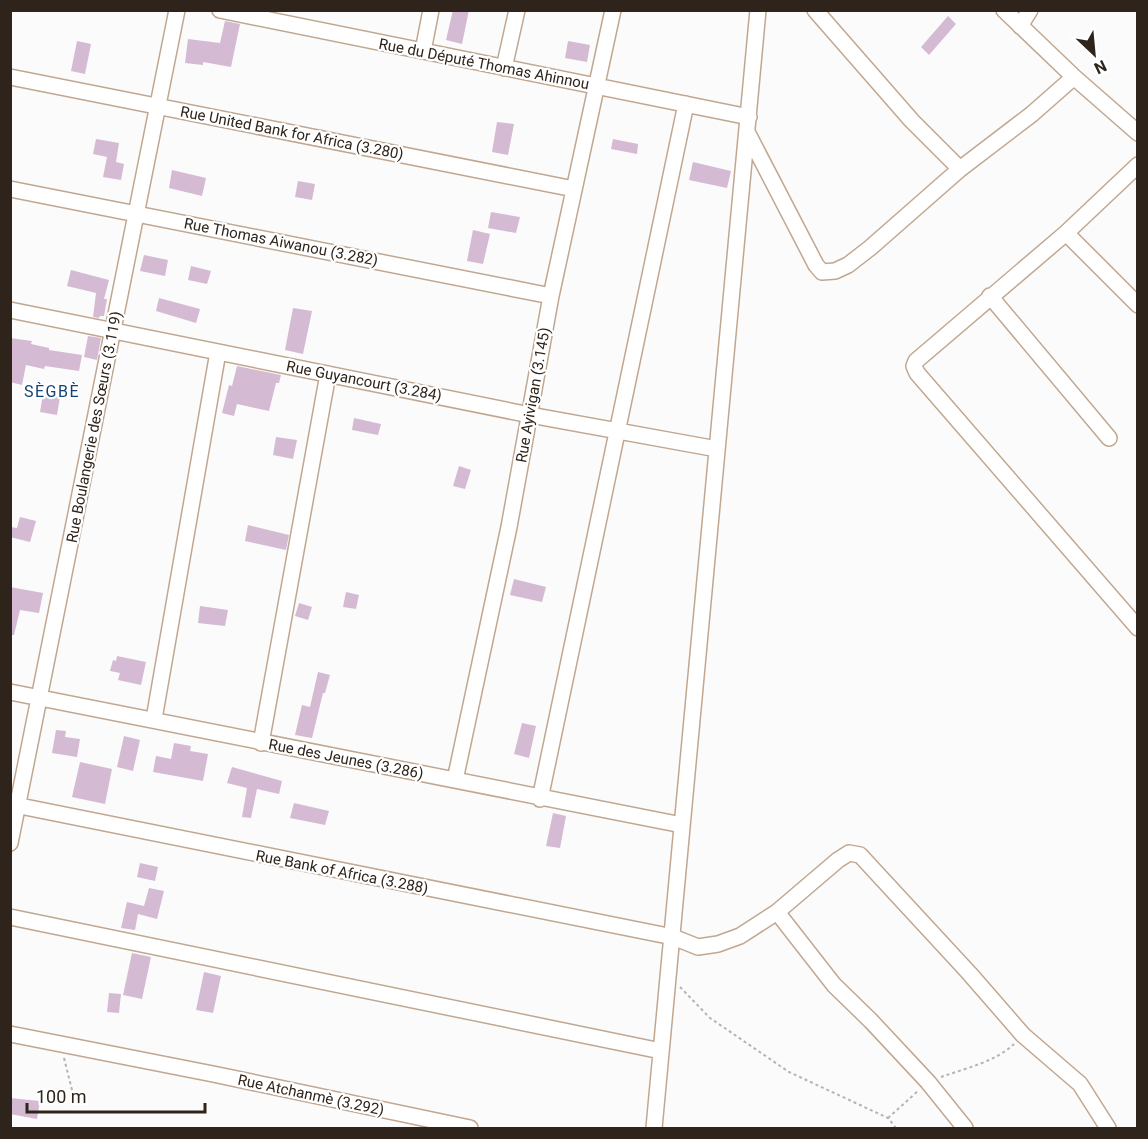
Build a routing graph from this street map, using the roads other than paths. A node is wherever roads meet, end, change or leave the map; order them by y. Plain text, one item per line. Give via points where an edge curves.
1 (177, 10) edge
2 (220, 10) edge
3 (430, 10) edge
4 (517, 10) edge
5 (614, 10) edge
6 (758, 10) edge
7 (814, 10) edge
8 (1004, 10) edge
9 (1030, 10) edge
10 (289, 17) edge
11 (1020, 26) junction
12 (423, 51) junction
13 (504, 68) junction
14 (10, 77) edge
15 (1074, 77) junction
16 (597, 86) junction
17 (686, 104) junction
18 (158, 106) junction
19 (748, 125) junction
20 (1137, 134) edge
21 (1137, 165) edge
22 (960, 169) junction
23 (10, 189) edge
24 (574, 189) junction
25 (137, 214) junction
26 (1066, 233) junction
27 (551, 296) junction
28 (990, 296) junction
29 (1137, 305) edge
30 (10, 310) edge
31 (113, 331) junction
32 (218, 352) junction
33 (328, 374) junction
34 (530, 415) junction
35 (618, 431) junction
36 (1109, 438) dead end
37 (717, 449) junction
38 (1137, 628) edge
39 (10, 692) edge
40 (40, 698) junction
41 (154, 719) junction
42 (261, 743) junction
43 (455, 780) junction
44 (540, 799) junction
45 (14, 805) edge
46 (682, 825) junction
47 (10, 843) edge
48 (777, 912) junction
49 (10, 917) edge
50 (673, 937) junction
51 (10, 1034) edge
52 (661, 1051) junction
53 (470, 1128) edge
54 (654, 1128) edge
55 (965, 1128) edge
56 (1108, 1128) edge

1 - 18 street, Rue Boulangerie des Sœurs (3.119)
2 - 10 street, Rue du Député Thomas Ahinnou
3 - 12 street
4 - 13 street
5 - 16 street, Rue Ayivigan (3.145)
6 - 19 street
7 - 22 street
8 - 11 street
9 - 11 street
10 - 12 street, Rue du Député Thomas Ahinnou
11 - 15 street
12 - 13 street, Rue du Député Thomas Ahinnou
13 - 16 street, Rue du Député Thomas Ahinnou
14 - 18 street, Rue United Bank for Africa (3.280)
15 - 20 street
15 - 22 street
16 - 17 street, Rue du Député Thomas Ahinnou
16 - 24 street, Rue Ayivigan (3.145)
17 - 19 street, Rue du Député Thomas Ahinnou
17 - 35 street
18 - 24 street, Rue United Bank for Africa (3.280)
18 - 25 street, Rue Boulangerie des Sœurs (3.119)
19 - 22 street via 801,237 822,272 848,265
19 - 37 street
21 - 26 street
23 - 25 street, Rue Thomas Aiwanou (3.282)
24 - 27 street, Rue Ayivigan (3.145)
25 - 27 street, Rue Thomas Aiwanou (3.282)
25 - 31 street, Rue Boulangerie des Sœurs (3.119)
26 - 28 street
26 - 29 street
27 - 34 street, Rue Ayivigan (3.145)
28 - 36 street
28 - 38 street via 916,361 917,373
30 - 31 street, Rue Guyancourt (3.284)
31 - 32 street, Rue Guyancourt (3.284)
31 - 40 street, Rue Boulangerie des Sœurs (3.119)
32 - 33 street, Rue Guyancourt (3.284)
32 - 41 street
33 - 34 street, Rue Guyancourt (3.284)
33 - 42 street
34 - 35 street, Rue Guyancourt (3.284)
34 - 43 street, Rue Ayivigan (3.145)
35 - 37 street, Rue Guyancourt (3.284)
35 - 44 street
37 - 46 street
39 - 40 street, Rue des Jeunes (3.286)
40 - 41 street, Rue des Jeunes (3.286)
40 - 45 street, Rue Boulangerie des Sœurs (3.119)
41 - 42 street, Rue des Jeunes (3.286)
42 - 43 street, Rue des Jeunes (3.286)
43 - 44 street, Rue des Jeunes (3.286)
44 - 46 street, Rue des Jeunes (3.286)
45 - 47 street, Rue Boulangerie des Sœurs (3.119)
45 - 50 street, Rue Bank of Africa (3.288)
46 - 50 street
48 - 50 street, Rue Bank of Africa (3.288) via 740,936 718,944 698,947
48 - 55 street via 834,985 928,1082
48 - 56 street, Rue Bank of Africa (3.288) via 837,860 849,853 860,855 1023,1035 1080,1084
49 - 52 street
50 - 52 street
51 - 53 street, Rue Atchanmè (3.292)
52 - 54 street

